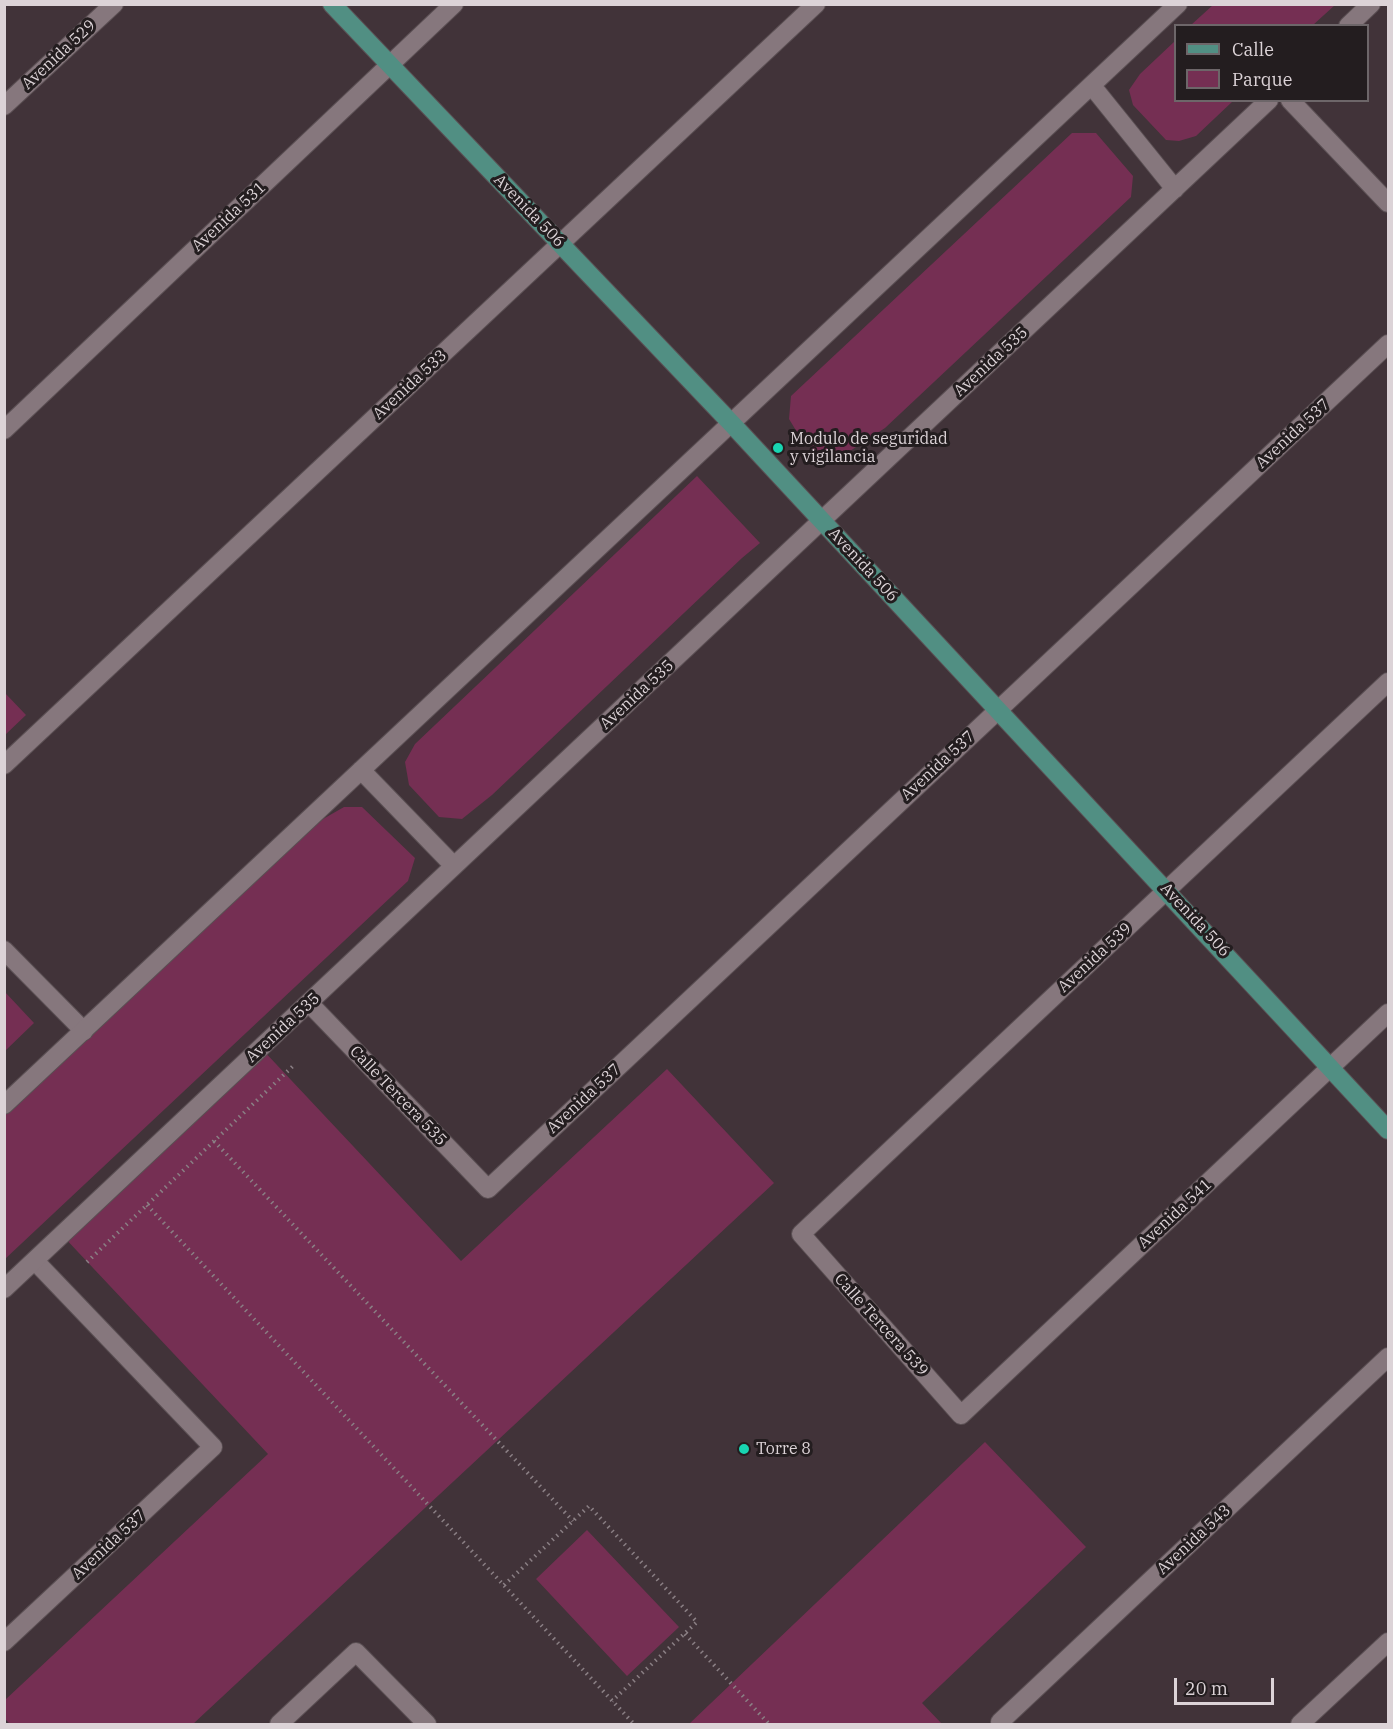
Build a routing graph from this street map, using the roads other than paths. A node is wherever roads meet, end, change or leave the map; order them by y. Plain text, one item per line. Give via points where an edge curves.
1 (114, 4) edge
2 (332, 4) edge
3 (454, 4) edge
4 (816, 4) edge
5 (1178, 4) edge
6 (1371, 4) edge
7 (1350, 24) edge
8 (389, 66) junction
9 (1092, 86) junction
10 (1267, 102) edge
11 (1292, 102) edge
12 (4, 106) edge
13 (1175, 189) junction
14 (1389, 203) edge
15 (561, 244) junction
16 (1389, 344) edge
17 (732, 424) junction
18 (4, 430) edge
19 (822, 520) junction
20 (1389, 682) edge
21 (997, 711) junction
22 (4, 765) edge
23 (361, 770) junction
24 (454, 866) junction
25 (1167, 890) junction
26 (4, 950) edge
27 (309, 1003) junction
28 (1389, 1013) edge
29 (84, 1031) junction
30 (1330, 1068) junction
31 (4, 1105) edge
32 (1389, 1130) edge
33 (488, 1189) joint
34 (801, 1234) joint
35 (35, 1260) junction
36 (4, 1289) edge
37 (1389, 1357) edge
38 (961, 1415) joint
39 (4, 1642) edge
40 (1389, 1642) edge
41 (1001, 1724) edge
42 (279, 1725) edge
43 (427, 1725) edge
44 (1300, 1725) edge

1 - 12 street, Avenida 529
2 - 8 main road, Avenida 506
3 - 8 street, Avenida 531
4 - 15 street, Avenida 533
5 - 9 street
6 - 7 street
8 - 15 main road, Avenida 506
8 - 18 street, Avenida 531
9 - 13 street
9 - 17 street
10 - 13 street, Avenida 535
11 - 14 street
13 - 19 street, Avenida 535
15 - 17 main road, Avenida 506
15 - 22 street, Avenida 533
16 - 21 street, Avenida 537
17 - 19 main road, Avenida 506
17 - 23 street
19 - 21 main road, Avenida 506
19 - 24 street, Avenida 535
20 - 25 street, Avenida 539
21 - 25 main road, Avenida 506
21 - 33 street, Avenida 537
23 - 24 street
23 - 29 street
24 - 27 street, Avenida 535
25 - 30 main road, Avenida 506
25 - 34 street, Avenida 539
26 - 29 street
27 - 33 street, Calle Tercera 535
27 - 35 street, Avenida 535
28 - 30 street, Avenida 541
29 - 31 street
30 - 32 main road, Avenida 506
30 - 38 street, Avenida 541
34 - 38 street, Calle Tercera 539
35 - 36 street, Avenida 535
35 - 39 street, Avenida 537 via 213,1447
37 - 41 street, Avenida 543
40 - 44 street
42 - 43 street via 357,1652

